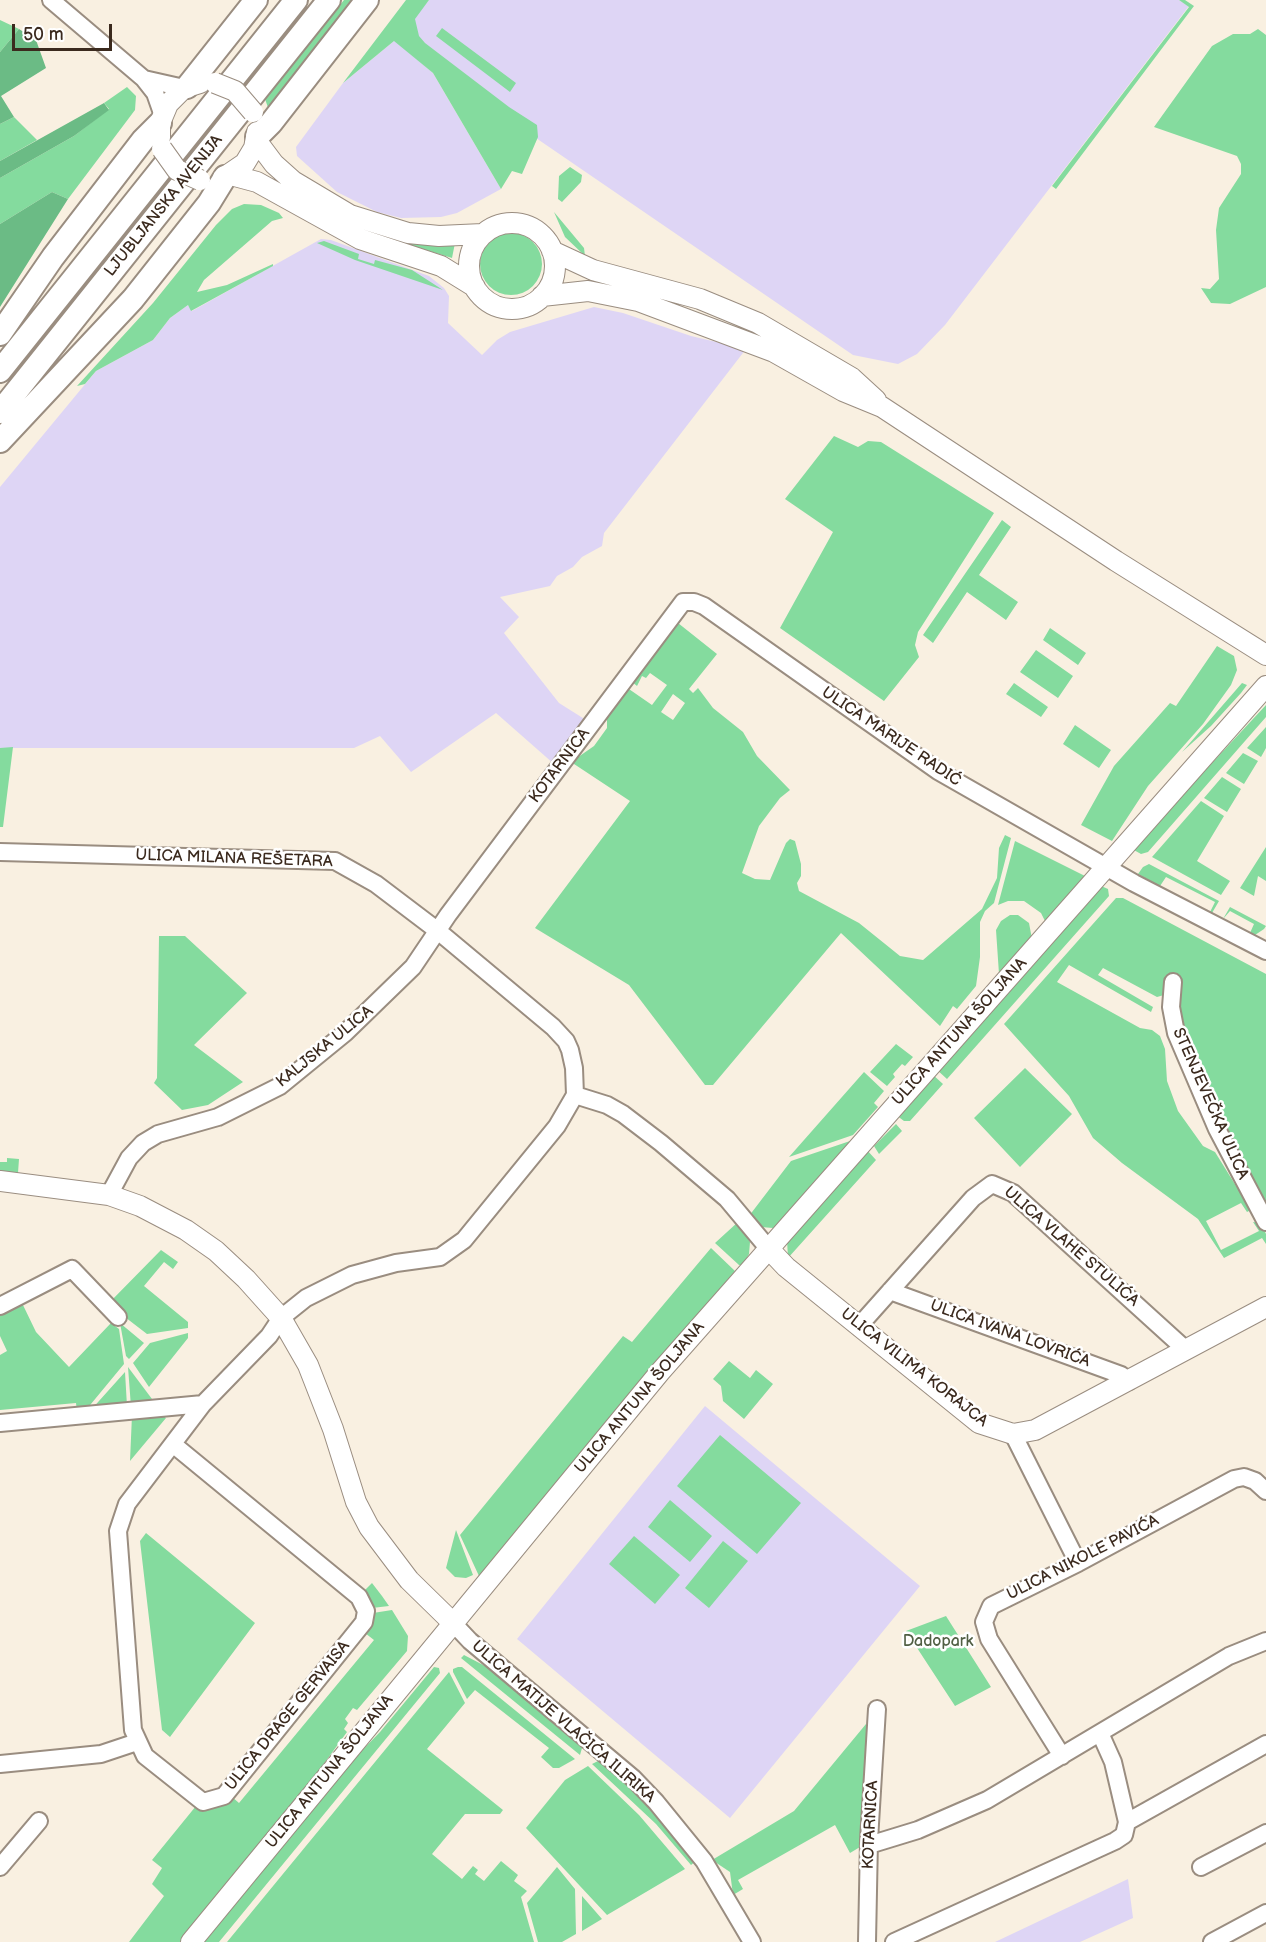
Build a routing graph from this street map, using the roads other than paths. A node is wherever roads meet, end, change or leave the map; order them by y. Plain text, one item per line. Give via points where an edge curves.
1 (51, 0) edge
2 (256, 0) edge
3 (296, 0) edge
4 (329, 0) edge
5 (367, 0) edge
6 (144, 79) junction
7 (185, 88) junction
8 (161, 118) junction
9 (256, 139) junction
10 (228, 176) junction
11 (483, 234) junction
12 (552, 251) junction
13 (475, 287) junction
14 (542, 296) junction
15 (0, 334) edge
16 (0, 371) edge
17 (882, 407) junction
18 (0, 412) edge
19 (0, 441) edge
20 (683, 602) joint
21 (1266, 655) edge
22 (1266, 686) edge
23 (0, 852) edge
24 (1105, 867) junction
25 (438, 932) junction
26 (1266, 951) edge
27 (1173, 982) dead end
28 (575, 1095) junction
29 (0, 1181) edge
30 (109, 1195) junction
31 (1266, 1222) edge
32 (768, 1248) junction
33 (890, 1291) junction
34 (0, 1306) edge
35 (1266, 1307) edge
36 (118, 1317) dead end
37 (281, 1318) junction
38 (859, 1326) junction
39 (1186, 1350) junction
40 (1129, 1381) junction
41 (203, 1404) junction
42 (0, 1423) edge
43 (1013, 1434) junction
44 (174, 1445) junction
45 (1266, 1491) edge
46 (1078, 1563) junction
47 (453, 1623) junction
48 (1266, 1641) edge
49 (877, 1709) dead end
50 (1100, 1733) junction
51 (137, 1742) junction
52 (1266, 1744) edge
53 (1062, 1756) junction
54 (0, 1764) edge
55 (39, 1821) dead end
56 (1127, 1822) junction
57 (1266, 1833) edge
58 (869, 1845) junction
59 (0, 1867) edge
60 (1201, 1867) dead end
61 (1266, 1913) edge
62 (191, 1942) edge
63 (752, 1942) edge
64 (867, 1942) edge
65 (894, 1942) edge
66 (1212, 1942) edge

1 - 6 street
2 - 7 main road
3 - 16 main road, LJUBLJANSKA AVENIJA
4 - 18 main road, LJUBLJANSKA AVENIJA
5 - 9 main road
6 - 7 street
6 - 8 street via 155,93
7 - 8 street via 168,104
7 - 9 street, bridge via 215,83 236,91 253,112
8 - 10 street, bridge via 162,149 177,170 200,180
8 - 15 main road via 59,248
9 - 10 street via 245,163
9 - 11 street via 274,164 293,181 350,215 408,233
10 - 13 street via 257,182 360,239 441,267
10 - 19 main road via 133,299
11 - 12 street via 495,226 523,224 545,238
11 - 13 street via 470,259
12 - 14 street via 554,273
12 - 17 street via 593,270 700,298 758,323 858,382
13 - 14 street via 495,305 508,308 522,307
14 - 17 street via 588,291 638,301 774,352 843,391
17 - 21 street
20 - 24 street, ULICA MARIJE RADIĆ via 704,606 938,771
20 - 25 street, KOTARNICA
22 - 24 street, ULICA ANTUNA ŠOLJANA
23 - 25 street, ULICA MILANA REŠETARA via 335,861 376,884
24 - 26 street
24 - 32 street, ULICA ANTUNA ŠOLJANA
25 - 28 street, ULICA MILANA REŠETARA via 566,1041 574,1068
25 - 30 street, KALJSKA ULICA via 413,967 383,997 280,1086 218,1117 158,1134 143,1143 129,1158
27 - 31 street, STENJEVEČKA ULICA via 1171,1007 1176,1032 1217,1129
28 - 32 street via 607,1105 661,1143 728,1199
28 - 37 street, ULICA DRAGE GERVAISA via 557,1126 451,1251 440,1257 352,1275 306,1298
29 - 30 street
30 - 37 street via 186,1230 216,1251
32 - 38 street, ULICA VILIMA KORAJCA
32 - 47 street, ULICA ANTUNA ŠOLJANA
33 - 38 street, ULICA VLAHE STULIĆA
33 - 39 street, ULICA VLAHE STULIĆA via 983,1188 1000,1185
33 - 40 street, ULICA IVANA LOVRIĆA
34 - 36 street via 72,1269
35 - 39 street
37 - 41 street, ULICA DRAGE GERVAISA via 269,1336
37 - 47 street via 322,1396 356,1502 369,1527 409,1580
38 - 43 street, ULICA VILIMA KORAJCA via 979,1423
39 - 40 street
40 - 43 street via 1035,1430
41 - 42 street
41 - 44 street, ULICA DRAGE GERVAISA
43 - 46 street
44 - 51 street, ULICA DRAGE GERVAISA via 127,1504 117,1531
44 - 51 street, ULICA DRAGE GERVAISA via 359,1597 366,1611 364,1622 224,1796 202,1802 145,1756
45 - 46 street, ULICA NIKOLE PAVIĆA via 1255,1481 1234,1479
46 - 53 street, ULICA NIKOLE PAVIĆA via 999,1600 988,1610 984,1622 989,1639
47 - 62 street, ULICA ANTUNA ŠOLJANA
47 - 63 street, ULICA MATIJE VLAČIĆA ILIRIKA via 633,1778 671,1818 715,1878
48 - 50 street via 1229,1656
49 - 58 street, KOTARNICA
50 - 53 street
50 - 56 street via 1113,1762
51 - 54 street via 101,1754
52 - 56 street
53 - 58 street via 987,1800 918,1830
55 - 59 street
56 - 65 street via 1124,1835 1115,1841
57 - 60 street
58 - 64 street, KOTARNICA
61 - 66 street

